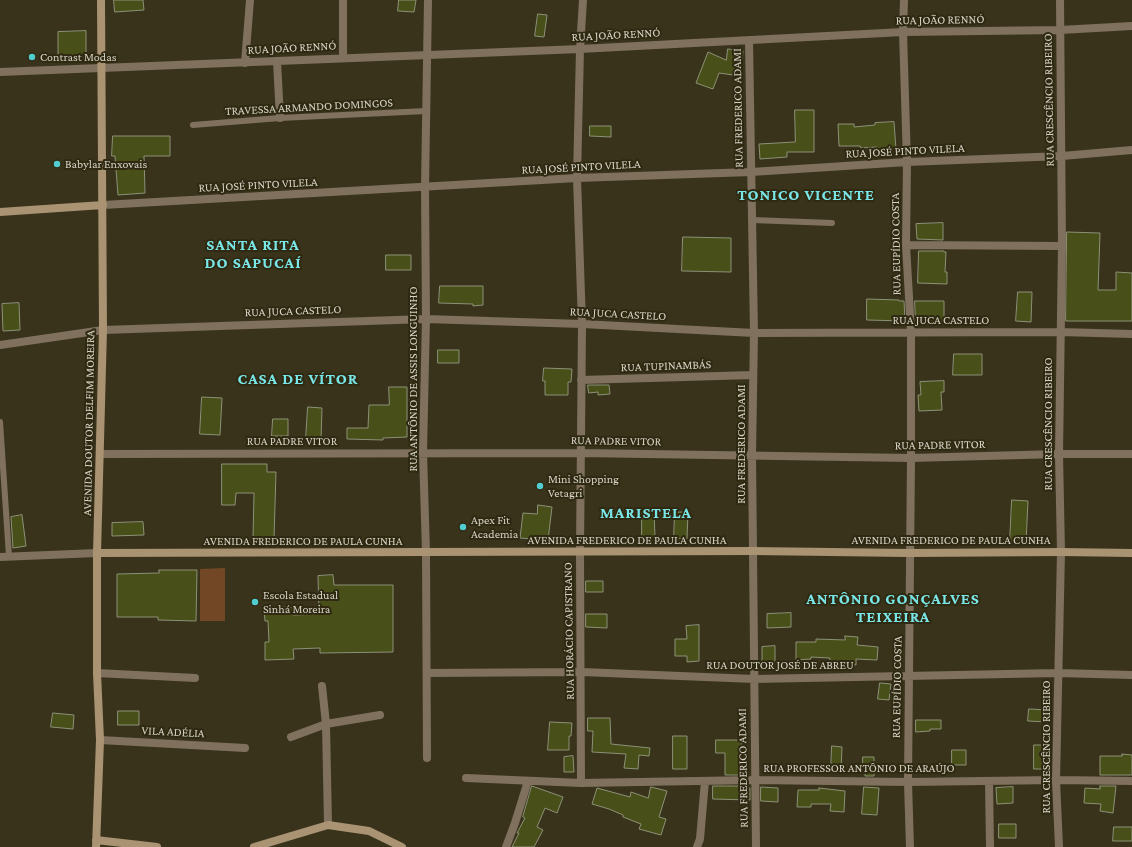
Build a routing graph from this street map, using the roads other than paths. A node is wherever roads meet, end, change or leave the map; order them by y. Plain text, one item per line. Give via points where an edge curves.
1 (101, 0) edge
2 (250, 0) edge
3 (343, 0) edge
4 (428, 0) edge
5 (584, 0) edge
6 (904, 0) edge
7 (1060, 0) edge
8 (1132, 26) edge
9 (1060, 30) junction
10 (903, 32) junction
11 (749, 41) junction
12 (580, 49) junction
13 (427, 55) junction
14 (343, 58) junction
15 (277, 61) junction
16 (245, 63) junction
17 (101, 67) junction
18 (0, 72) edge
19 (426, 111) junction
20 (280, 118) junction
21 (194, 125) dead end
22 (1132, 150) edge
23 (1062, 156) junction
24 (907, 162) junction
25 (751, 172) junction
26 (577, 178) junction
27 (425, 187) junction
28 (103, 206) junction
29 (0, 212) edge
30 (752, 220) junction
31 (832, 223) dead end
32 (906, 246) junction
33 (1062, 246) junction
34 (426, 319) junction
35 (582, 324) junction
36 (103, 330) junction
37 (754, 332) junction
38 (911, 332) junction
39 (1060, 332) junction
40 (1132, 334) edge
41 (0, 345) edge
42 (753, 375) junction
43 (581, 380) junction
44 (0, 422) edge
45 (423, 452) junction
46 (580, 453) junction
47 (100, 454) junction
48 (1059, 454) junction
49 (1132, 454) edge
50 (752, 455) junction
51 (911, 458) junction
52 (753, 551) junction
53 (580, 552) junction
54 (1061, 552) junction
55 (426, 553) junction
56 (909, 553) junction
57 (1132, 553) edge
58 (98, 554) junction
59 (9, 556) junction
60 (0, 557) edge
61 (582, 672) junction
62 (97, 673) junction
63 (427, 673) junction
64 (1058, 673) junction
65 (1132, 675) edge
66 (910, 676) junction
67 (195, 678) dead end
68 (754, 679) junction
69 (322, 686) dead end
70 (380, 714) dead end
71 (326, 724) junction
72 (291, 738) dead end
73 (100, 740) junction
74 (245, 748) dead end
75 (427, 758) dead end
76 (466, 778) dead end
77 (756, 780) junction
78 (1056, 780) junction
79 (528, 781) junction
80 (705, 781) junction
81 (989, 781) junction
82 (1132, 781) edge
83 (908, 782) junction
84 (581, 783) junction
85 (328, 825) junction
86 (96, 844) edge
87 (157, 847) edge
88 (254, 847) edge
89 (402, 847) edge
90 (506, 847) edge
91 (697, 847) edge
92 (756, 847) edge
93 (910, 847) edge
94 (990, 847) edge
95 (1059, 847) edge

1 - 17 main road, AVENIDA DOUTOR DELFIM MOREIRA
2 - 16 street
3 - 14 street
4 - 13 street, RUA ANTÔNIO DE ASSIS LONGUINHO
5 - 12 street, RUA HORÁCIO CAPISTRANO
6 - 10 street, RUA EUPÍDIO COSTA
7 - 9 street, RUA CRESCÊNCIO RIBEIRO
8 - 9 street, RUA JOÃO RENNÓ
9 - 10 street, RUA JOÃO RENNÓ
9 - 23 street, RUA CRESCÊNCIO RIBEIRO
10 - 11 street, RUA JOÃO RENNÓ
10 - 24 street, RUA EUPÍDIO COSTA
11 - 12 street, RUA JOÃO RENNÓ
11 - 25 street, RUA FREDERICO ADAMI
12 - 13 street, RUA JOÃO RENNÓ
12 - 26 street, RUA HORÁCIO CAPISTRANO
13 - 14 street, RUA JOÃO RENNÓ
13 - 19 street, RUA ANTÔNIO DE ASSIS LONGUINHO
14 - 15 street, RUA JOÃO RENNÓ
15 - 16 street, RUA JOÃO RENNÓ
15 - 20 street
16 - 17 street, RUA JOÃO RENNÓ
17 - 18 street, RUA JOÃO RENNÓ
17 - 28 main road, AVENIDA DOUTOR DELFIM MOREIRA
19 - 20 lane, TRAVESSA ARMANDO DOMINGOS
19 - 27 street, RUA ANTÔNIO DE ASSIS LONGUINHO
20 - 21 lane, TRAVESSA ARMANDO DOMINGOS
22 - 23 street, RUA JOSÉ PINTO VILELA
23 - 24 street, RUA JOSÉ PINTO VILELA
23 - 33 street, RUA CRESCÊNCIO RIBEIRO
24 - 25 street, RUA JOSÉ PINTO VILELA
24 - 32 street, RUA EUPÍDIO COSTA
25 - 26 street, RUA JOSÉ PINTO VILELA
25 - 30 street, RUA FREDERICO ADAMI
26 - 27 street, RUA JOSÉ PINTO VILELA
26 - 35 street, RUA HORÁCIO CAPISTRANO
27 - 28 street, RUA JOSÉ PINTO VILELA
27 - 34 street, RUA ANTÔNIO DE ASSIS LONGUINHO
28 - 29 main road
28 - 36 main road, AVENIDA DOUTOR DELFIM MOREIRA
30 - 31 lane
30 - 37 street, RUA FREDERICO ADAMI
32 - 33 street
32 - 38 street, RUA EUPÍDIO COSTA
33 - 39 street, RUA CRESCÊNCIO RIBEIRO
34 - 35 street, RUA JUCA CASTELO
34 - 36 street, RUA JUCA CASTELO
34 - 45 street, RUA ANTÔNIO DE ASSIS LONGUINHO
35 - 37 street, RUA JUCA CASTELO
35 - 43 street, RUA HORÁCIO CAPISTRANO
36 - 41 street, RUA JUCA CASTELO
36 - 47 main road, AVENIDA DOUTOR DELFIM MOREIRA
37 - 38 street, RUA JUCA CASTELO
37 - 42 street, RUA FREDERICO ADAMI
38 - 39 street, RUA JUCA CASTELO
38 - 51 street, RUA EUPÍDIO COSTA
39 - 40 street, RUA JUCA CASTELO
39 - 48 street, RUA CRESCÊNCIO RIBEIRO
42 - 43 street, RUA TUPINAMBÁS
42 - 50 street, RUA FREDERICO ADAMI
43 - 46 street, RUA HORÁCIO CAPISTRANO
44 - 59 lane
45 - 46 street, RUA PADRE VITOR
45 - 47 street, RUA PADRE VITOR
45 - 55 street, RUA ANTÔNIO DE ASSIS LONGUINHO
46 - 50 street, RUA PADRE VITOR
46 - 53 street, RUA HORÁCIO CAPISTRANO
47 - 58 main road, AVENIDA DOUTOR DELFIM MOREIRA
48 - 49 street, RUA PADRE VITOR
48 - 51 street, RUA PADRE VITOR
48 - 54 street, RUA CRESCÊNCIO RIBEIRO
50 - 51 street, RUA PADRE VITOR
50 - 52 street, RUA FREDERICO ADAMI
51 - 56 street, RUA EUPÍDIO COSTA
52 - 53 main road, AVENIDA FREDERICO DE PAULA CUNHA
52 - 56 main road, AVENIDA FREDERICO DE PAULA CUNHA
52 - 68 street, RUA FREDERICO ADAMI
53 - 55 main road, AVENIDA FREDERICO DE PAULA CUNHA
53 - 61 street, RUA HORÁCIO CAPISTRANO
54 - 56 main road, AVENIDA FREDERICO DE PAULA CUNHA
54 - 57 main road, AVENIDA FREDERICO DE PAULA CUNHA
54 - 64 street, RUA CRESCÊNCIO RIBEIRO
55 - 58 main road, AVENIDA FREDERICO DE PAULA CUNHA
55 - 63 street, RUA ANTÔNIO DE ASSIS LONGUINHO
56 - 66 street, RUA EUPÍDIO COSTA
58 - 59 street
58 - 62 main road, AVENIDA DOUTOR DELFIM MOREIRA
59 - 60 street
61 - 63 street, RUA DOUTOR JOSÉ DE ABREU
61 - 68 street, RUA DOUTOR JOSÉ DE ABREU
61 - 84 street, RUA HORÁCIO CAPISTRANO
62 - 67 street
62 - 73 main road, AVENIDA DOUTOR DELFIM MOREIRA
63 - 75 street, RUA ANTÔNIO DE ASSIS LONGUINHO
64 - 65 street, RUA DOUTOR JOSÉ DE ABREU
64 - 66 street, RUA DOUTOR JOSÉ DE ABREU
64 - 78 street, RUA CRESCÊNCIO RIBEIRO
66 - 68 street, RUA DOUTOR JOSÉ DE ABREU
66 - 83 street, RUA EUPÍDIO COSTA
68 - 77 street, RUA FREDERICO ADAMI
69 - 71 street
70 - 71 street
71 - 72 street
71 - 85 street
73 - 74 street, VILA ADÉLIA
73 - 86 main road, AVENIDA DOUTOR DELFIM MOREIRA
76 - 79 street, RUA PROFESSOR ANTÔNIO DE ARAÚJO
77 - 80 street, RUA PROFESSOR ANTÔNIO DE ARAÚJO
77 - 83 street, RUA PROFESSOR ANTÔNIO DE ARAÚJO
77 - 92 street, RUA FREDERICO ADAMI
78 - 81 street, RUA PROFESSOR ANTÔNIO DE ARAÚJO
78 - 82 street, RUA PROFESSOR ANTÔNIO DE ARAÚJO
78 - 95 street, RUA CRESCÊNCIO RIBEIRO
79 - 84 street, RUA PROFESSOR ANTÔNIO DE ARAÚJO
79 - 90 street
80 - 84 street, RUA PROFESSOR ANTÔNIO DE ARAÚJO
80 - 91 street via 700,839
81 - 83 street, RUA PROFESSOR ANTÔNIO DE ARAÚJO
81 - 94 street
83 - 93 street, RUA EUPÍDIO COSTA
85 - 88 main road
85 - 89 main road via 369,831
86 - 87 main road

